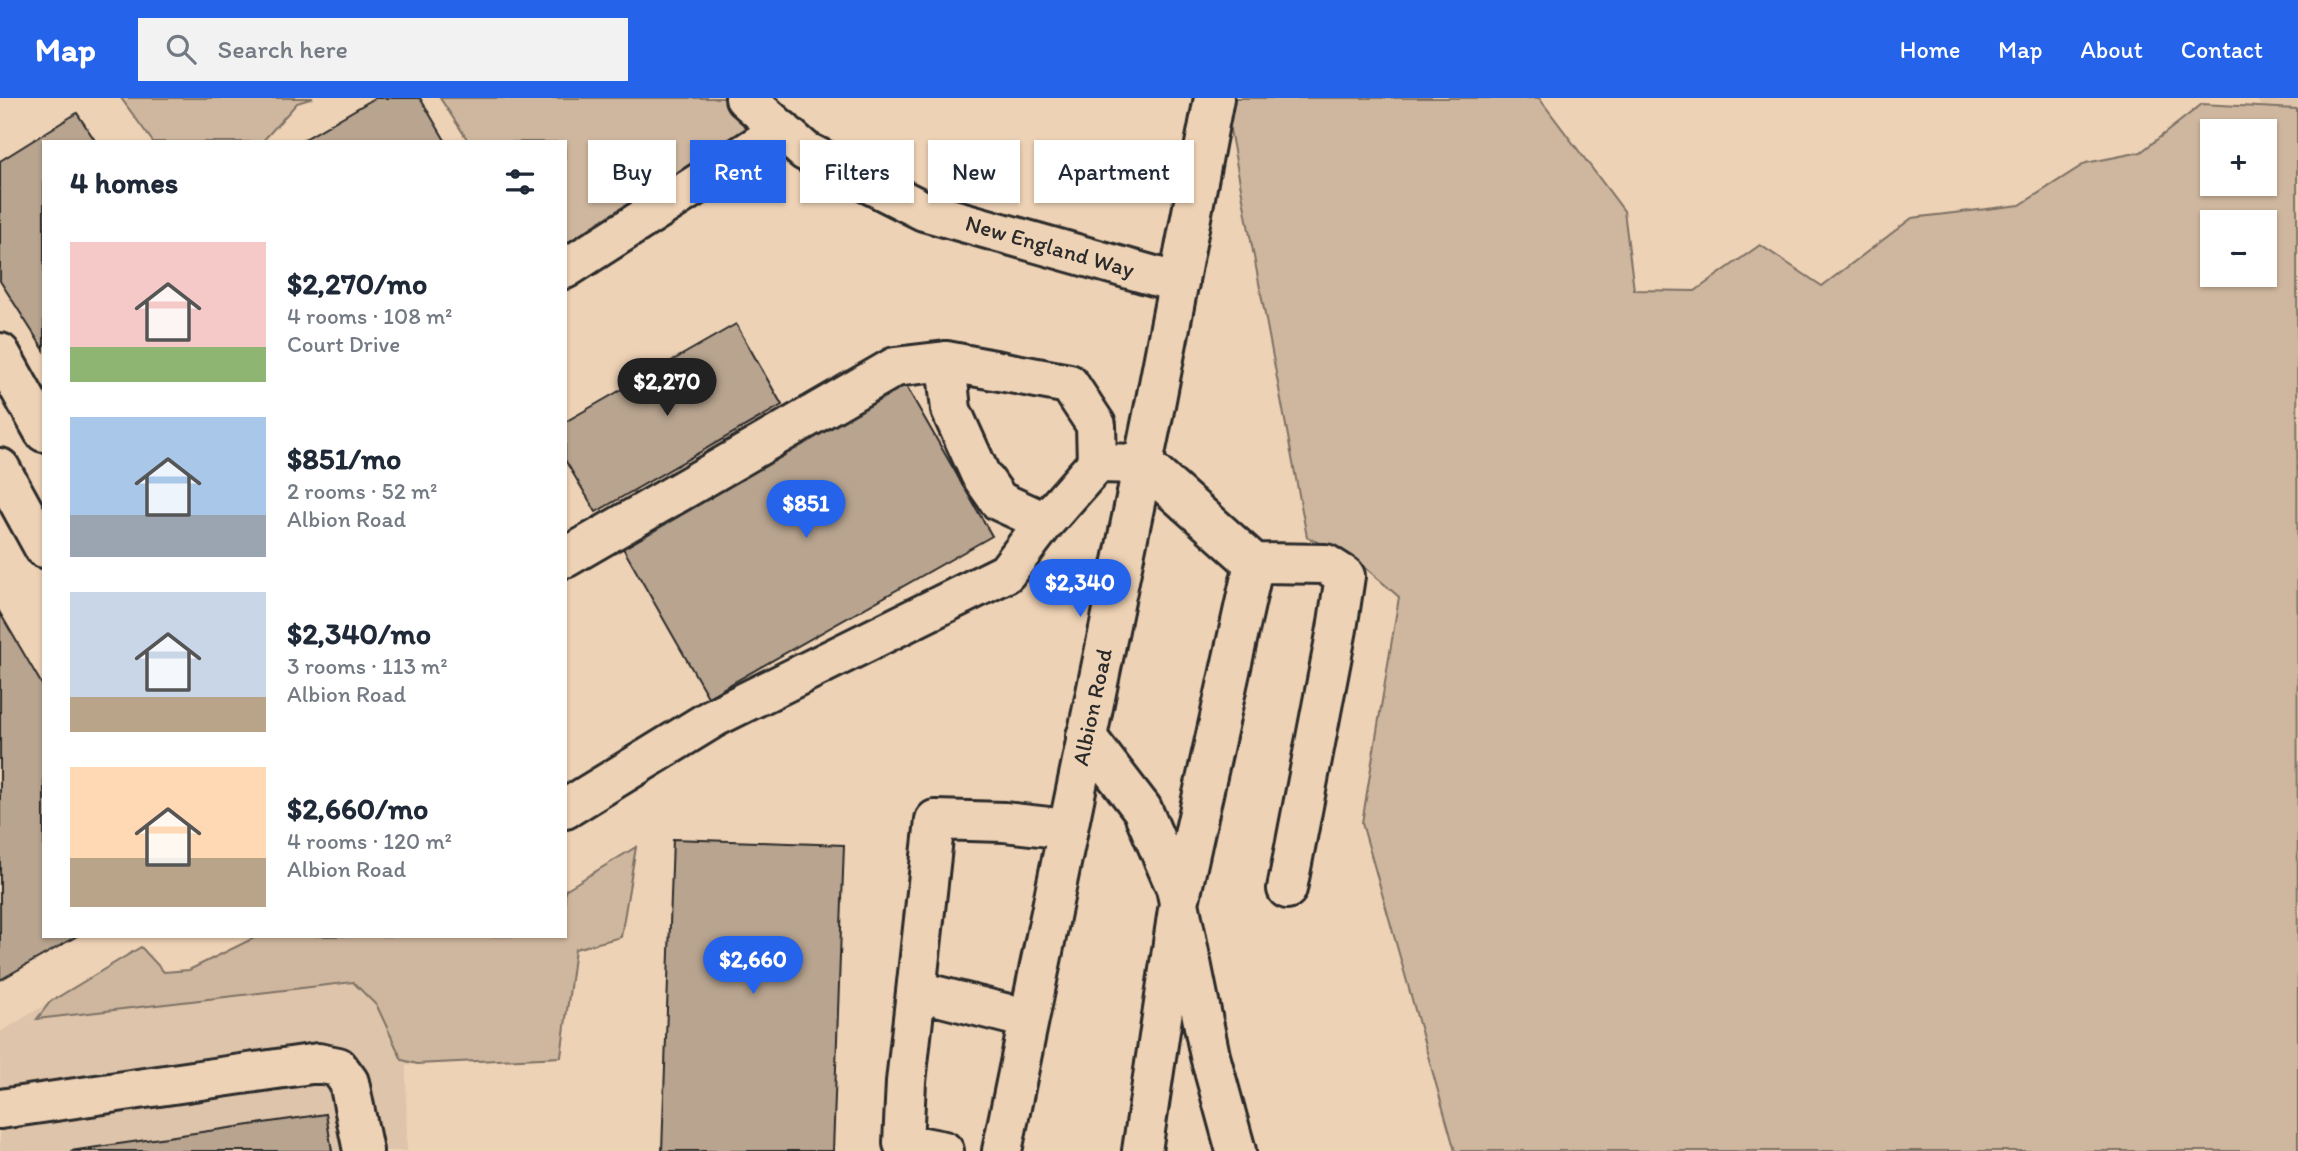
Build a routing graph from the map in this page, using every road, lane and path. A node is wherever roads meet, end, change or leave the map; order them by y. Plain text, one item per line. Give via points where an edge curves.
1 (745, 98) edge
2 (1214, 98) edge
3 (782, 130) junction
4 (567, 269) edge
5 (1179, 283) junction
6 (0, 353) edge
7 (946, 361) junction
8 (42, 428) edge
9 (1097, 463) junction
10 (1143, 464) junction
11 (0, 468) edge
12 (1045, 522) junction
13 (42, 544) edge
14 (567, 557) edge
15 (1254, 563) junction
16 (1086, 737) junction
17 (567, 808) edge
18 (1067, 829) junction
19 (1287, 889) dead end
20 (1179, 903) junction
21 (918, 991) junction
22 (1028, 1019) junction
23 (0, 1109) edge
24 (363, 1151) edge
25 (944, 1151) edge
26 (1002, 1151) edge
27 (1142, 1151) edge
28 (1236, 1151) edge

1 - 3 main road, New England Way
2 - 5 main road, Albion Road
3 - 4 main road
3 - 5 main road, New England Way via 805,151 924,211
5 - 10 main road, Albion Road
6 - 8 main road
7 - 9 main road via 1069,384 1096,425
7 - 12 main road via 951,410 980,474 999,501
7 - 14 main road via 895,367
9 - 10 main road
9 - 12 main road
10 - 15 main road
10 - 16 main road, Albion Road
11 - 13 main road
12 - 17 main road via 1006,573 715,717
15 - 19 main road via 1326,564 1345,576
15 - 20 main road
16 - 18 main road, Albion Road
16 - 20 main road via 1142,809
18 - 21 main road via 935,820
18 - 22 main road, Albion Road
20 - 27 main road
20 - 28 main road via 1210,1056
21 - 22 main road
21 - 25 main road via 903,1143
22 - 26 main road, Albion Road
23 - 24 main road via 317,1063 338,1067 349,1082

